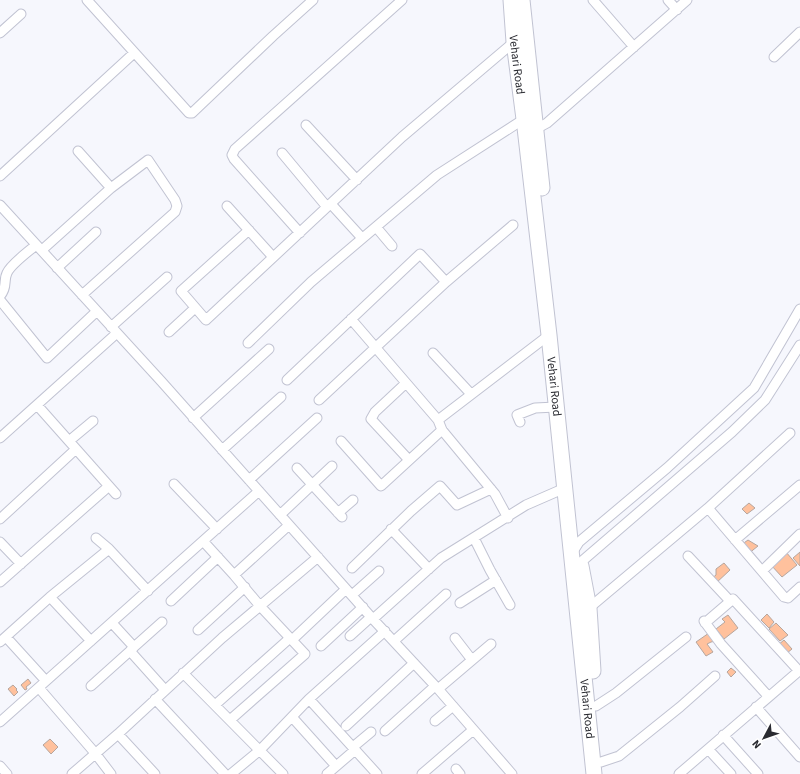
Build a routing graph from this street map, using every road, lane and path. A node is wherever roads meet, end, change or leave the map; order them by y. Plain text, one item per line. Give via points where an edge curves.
1 (87, 0) edge
2 (312, 0) edge
3 (402, 0) edge
4 (510, 0) edge
5 (522, 0) edge
6 (593, 0) edge
7 (668, 0) edge
8 (687, 0) edge
9 (677, 10) junction
10 (21, 14) dead end
11 (800, 32) edge
12 (0, 33) edge
13 (514, 42) junction
14 (634, 47) junction
15 (134, 53) junction
16 (774, 57) dead end
17 (524, 119) junction
18 (306, 125) dead end
19 (536, 129) junction
20 (78, 151) dead end
21 (282, 153) dead end
22 (0, 176) edge
23 (357, 180) junction
24 (112, 188) junction
25 (0, 205) edge
26 (227, 206) dead end
27 (329, 206) junction
28 (513, 225) dead end
29 (376, 227) junction
30 (249, 230) junction
31 (96, 232) dead end
32 (300, 233) junction
33 (362, 238) junction
34 (392, 246) dead end
35 (39, 248) junction
36 (273, 257) junction
37 (57, 268) junction
38 (167, 277) dead end
39 (446, 282) junction
40 (82, 295) junction
41 (0, 296) edge
42 (0, 300) edge
43 (195, 308) junction
44 (800, 309) edge
45 (97, 311) junction
46 (351, 319) junction
47 (114, 330) junction
48 (169, 332) dead end
49 (549, 335) junction
50 (248, 343) dead end
51 (800, 345) edge
52 (376, 347) junction
53 (270, 349) dead end
54 (433, 353) dead end
55 (287, 380) dead end
56 (406, 383) junction
57 (471, 394) junction
58 (281, 397) dead end
59 (319, 400) dead end
60 (37, 405) junction
61 (556, 407) junction
62 (193, 418) junction
63 (317, 418) dead end
64 (438, 420) junction
65 (93, 421) dead end
66 (520, 422) dead end
67 (442, 430) junction
68 (790, 432) dead end
69 (0, 438) edge
70 (69, 441) junction
71 (341, 441) dead end
72 (76, 449) junction
73 (222, 450) junction
74 (409, 460) junction
75 (332, 466) dead end
76 (297, 468) dead end
77 (249, 480) junction
78 (174, 484) dead end
79 (312, 484) junction
80 (800, 485) edge
81 (109, 486) junction
82 (565, 488) junction
83 (491, 489) junction
84 (641, 490) junction
85 (259, 491) junction
86 (116, 494) dead end
87 (353, 500) dead end
88 (650, 501) junction
89 (626, 502) junction
90 (708, 508) junction
91 (636, 513) junction
92 (280, 515) junction
93 (508, 518) junction
94 (0, 519) edge
95 (289, 525) junction
96 (217, 529) junction
97 (391, 529) junction
98 (800, 534) edge
99 (96, 538) dead end
100 (474, 538) junction
101 (735, 540) junction
102 (0, 542) edge
103 (203, 542) junction
104 (109, 549) junction
105 (576, 555) junction
106 (688, 556) dead end
107 (218, 557) junction
108 (318, 557) junction
109 (21, 564) junction
110 (352, 568) dead end
111 (429, 569) junction
112 (379, 571) dead end
113 (762, 571) junction
114 (234, 575) junction
115 (496, 580) junction
116 (0, 582) edge
117 (245, 587) junction
118 (800, 587) edge
119 (148, 590) junction
120 (349, 592) junction
121 (446, 594) dead end
122 (50, 597) junction
123 (171, 601) dead end
124 (730, 602) junction
125 (460, 603) dead end
126 (510, 605) dead end
127 (260, 606) junction
128 (363, 607) junction
129 (589, 608) junction
130 (372, 618) junction
131 (162, 622) dead end
132 (112, 623) junction
133 (198, 630) dead end
134 (385, 631) junction
135 (350, 636) dead end
136 (455, 638) dead end
137 (686, 638) dead end
138 (3, 639) edge
139 (291, 639) junction
140 (394, 641) junction
141 (91, 642) junction
142 (491, 644) dead end
143 (321, 646) dead end
144 (132, 649) junction
145 (472, 660) junction
146 (414, 663) junction
147 (183, 673) junction
148 (798, 674) edge
149 (715, 676) dead end
150 (46, 681) junction
151 (91, 686) dead end
152 (39, 688) junction
153 (437, 688) junction
154 (165, 690) junction
155 (768, 696) junction
156 (155, 699) junction
157 (309, 699) junction
158 (215, 705) junction
159 (453, 706) junction
160 (596, 706) junction
161 (756, 707) junction
162 (292, 717) junction
163 (230, 720) junction
164 (435, 721) dead end
165 (0, 722) edge
166 (346, 726) dead end
167 (473, 730) junction
168 (385, 731) dead end
169 (371, 732) dead end
170 (118, 734) junction
171 (723, 735) junction
172 (354, 749) junction
173 (708, 749) junction
174 (260, 750) junction
175 (96, 753) junction
176 (800, 757) edge
177 (0, 766) edge
178 (336, 766) junction
179 (599, 770) edge
180 (235, 773) edge
181 (508, 773) edge
182 (7, 774) edge
183 (72, 774) edge
184 (112, 774) edge
185 (155, 774) edge
186 (225, 774) edge
187 (283, 774) edge
188 (327, 774) edge
189 (377, 774) edge
190 (422, 774) edge
191 (679, 774) edge
192 (731, 774) edge
193 (758, 774) edge

1 - 15 street
2 - 15 street via 192,113 185,110
3 - 32 street via 234,149 234,160
4 - 13 main road, Vehari Road
5 - 19 main road, Vehari Road
6 - 14 street
7 - 9 street
8 - 9 street
9 - 14 street
10 - 12 street
11 - 16 street
13 - 17 main road, Vehari Road
13 - 23 street via 402,137
14 - 19 street via 547,123
15 - 22 street
17 - 29 street via 438,175
17 - 49 main road, Vehari Road
18 - 23 street
19 - 105 main road, Vehari Road
20 - 24 street
21 - 27 street
23 - 27 street
24 - 35 street
24 - 40 street via 148,160 177,206 175,212
25 - 35 street
26 - 30 street
27 - 32 street
27 - 33 street
28 - 39 street
29 - 33 street
29 - 34 street
30 - 36 street
30 - 43 street via 181,292
31 - 37 street
32 - 36 street
33 - 50 street via 311,282
35 - 37 street
35 - 41 street via 9,270
36 - 43 street via 206,320
37 - 40 street
38 - 47 street
39 - 46 street via 420,254
39 - 52 street
40 - 45 street
42 - 45 street via 47,358
43 - 48 street
44 - 84 street via 754,388
45 - 47 street
46 - 52 street
46 - 55 street
47 - 60 street
47 - 62 street
49 - 57 street
49 - 61 main road, Vehari Road
51 - 88 street via 765,400 732,432
52 - 56 street
52 - 59 street
53 - 62 street
54 - 57 street
56 - 64 street
56 - 74 street via 375,412 371,419
57 - 64 street
58 - 73 street
60 - 69 street
60 - 70 street
61 - 66 street via 535,408 517,415
61 - 82 main road, Vehari Road
62 - 73 street
63 - 77 street
64 - 67 street
65 - 70 street
67 - 74 street
67 - 83 street
68 - 90 street
70 - 72 street
71 - 74 street via 381,486
72 - 81 street
72 - 94 street
73 - 77 street
75 - 79 street
76 - 79 street
77 - 85 street
78 - 96 street
79 - 87 street via 340,515
79 - 92 street
80 - 101 street
81 - 86 street
81 - 109 street
82 - 93 street via 526,505
82 - 105 main road, Vehari Road
83 - 93 street
83 - 97 street via 457,506 440,486
84 - 88 street
84 - 89 street
85 - 92 street
85 - 96 street
88 - 91 street
89 - 91 street
89 - 105 street
90 - 101 street
90 - 129 street
91 - 105 street
92 - 95 street
93 - 100 street
95 - 108 street
95 - 114 street
96 - 103 street
97 - 110 street
97 - 111 street
98 - 113 street
99 - 104 street
100 - 111 street via 441,558
100 - 115 street
101 - 113 street
102 - 109 street
103 - 107 street
103 - 119 street
104 - 119 street
104 - 122 street
105 - 129 main road, Vehari Road
105 - 179 main road, Vehari Road
106 - 124 street
107 - 114 street
107 - 123 street
108 - 120 street
108 - 127 street
109 - 116 street
111 - 130 street
112 - 120 street
113 - 118 street via 786,598
114 - 117 street
115 - 125 street
115 - 126 street
117 - 127 street
117 - 133 street
119 - 132 street
120 - 128 street
120 - 139 street
121 - 140 street
122 - 138 street
122 - 141 street
124 - 148 street via 733,599
124 - 155 street via 704,622
127 - 139 street
127 - 147 street
128 - 130 street
128 - 143 street
129 - 160 main road, Vehari Road
130 - 134 street
130 - 135 street
131 - 144 street
132 - 141 street
132 - 144 street
134 - 140 street
134 - 157 street
136 - 145 street
137 - 160 street
138 - 150 street
139 - 158 street
139 - 163 street via 305,654
140 - 146 street
141 - 150 street
142 - 145 street
144 - 151 street
144 - 154 street
145 - 153 street
146 - 153 street
146 - 166 street
147 - 154 street
147 - 158 street
148 - 155 street
149 - 179 street via 680,707
150 - 152 street
152 - 165 street
152 - 175 street
153 - 159 street
153 - 168 street
154 - 156 street
155 - 161 street
156 - 170 street
156 - 186 street
157 - 162 street
157 - 172 street
158 - 163 street
159 - 164 street
159 - 167 street
160 - 179 main road, Vehari Road
161 - 171 street
161 - 176 street
162 - 174 street
162 - 178 street
163 - 174 street
167 - 181 street
167 - 190 street
169 - 172 street
170 - 175 street
170 - 185 street
171 - 173 street
171 - 193 street
172 - 178 street
172 - 189 street
173 - 191 street
173 - 192 street
174 - 180 street
174 - 187 street
175 - 183 street
175 - 184 street
177 - 182 street
178 - 188 street

